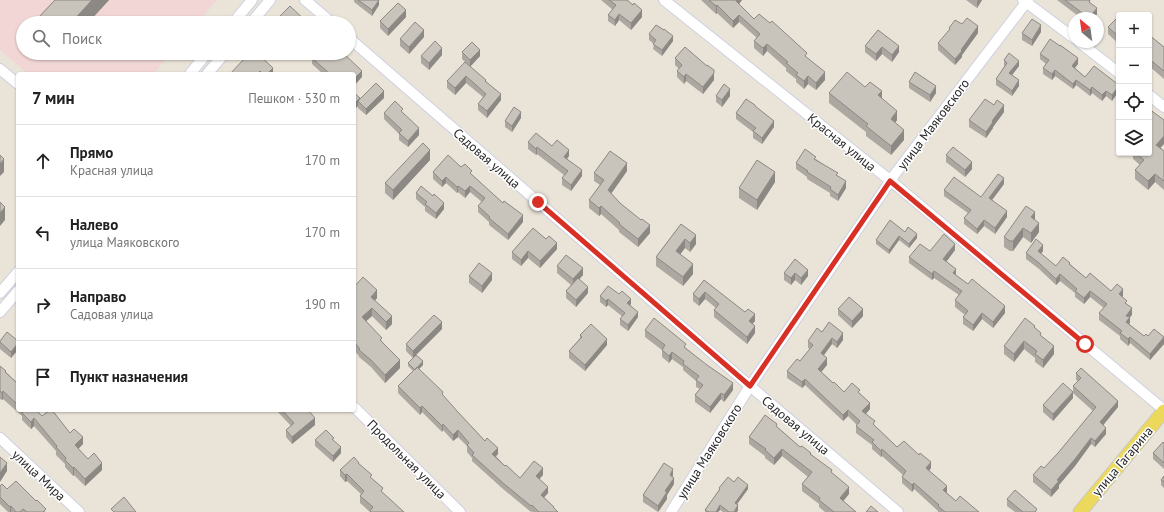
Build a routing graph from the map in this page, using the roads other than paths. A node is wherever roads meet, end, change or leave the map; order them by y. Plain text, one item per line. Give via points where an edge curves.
1 (252, 0) edge
2 (270, 0) edge
3 (305, 0) edge
4 (664, 0) edge
5 (1026, 1) edge
6 (239, 16) edge
7 (256, 16) edge
8 (324, 16) edge
9 (1068, 33) edge
10 (356, 44) edge
11 (1087, 48) edge
12 (201, 60) edge
13 (219, 60) edge
14 (0, 68) edge
15 (1116, 70) edge
16 (192, 72) edge
17 (209, 72) edge
18 (16, 82) edge
19 (1152, 97) edge
20 (1164, 107) edge
21 (890, 181) junction
22 (16, 274) edge
23 (0, 293) edge
24 (16, 293) edge
25 (0, 312) edge
26 (750, 386) junction
27 (356, 409) edge
28 (1164, 410) edge
29 (0, 438) edge
30 (78, 512) edge
31 (460, 512) edge
32 (671, 512) edge
33 (898, 512) edge
34 (1080, 512) edge

1 - 6 street
2 - 7 street
3 - 8 street
4 - 21 street, Красная улица
5 - 9 street
5 - 21 street, улица Маяковского
10 - 26 street, Садовая улица
11 - 15 street
12 - 16 street
13 - 17 street
14 - 18 street
19 - 20 street
21 - 26 street, улица Маяковского
21 - 28 street, Красная улица
22 - 23 street
24 - 25 street
26 - 32 street, улица Маяковского
26 - 33 street, Садовая улица
27 - 31 street, Продольная улица
28 - 34 main road, улица Гагарина
29 - 30 street, улица Мира

